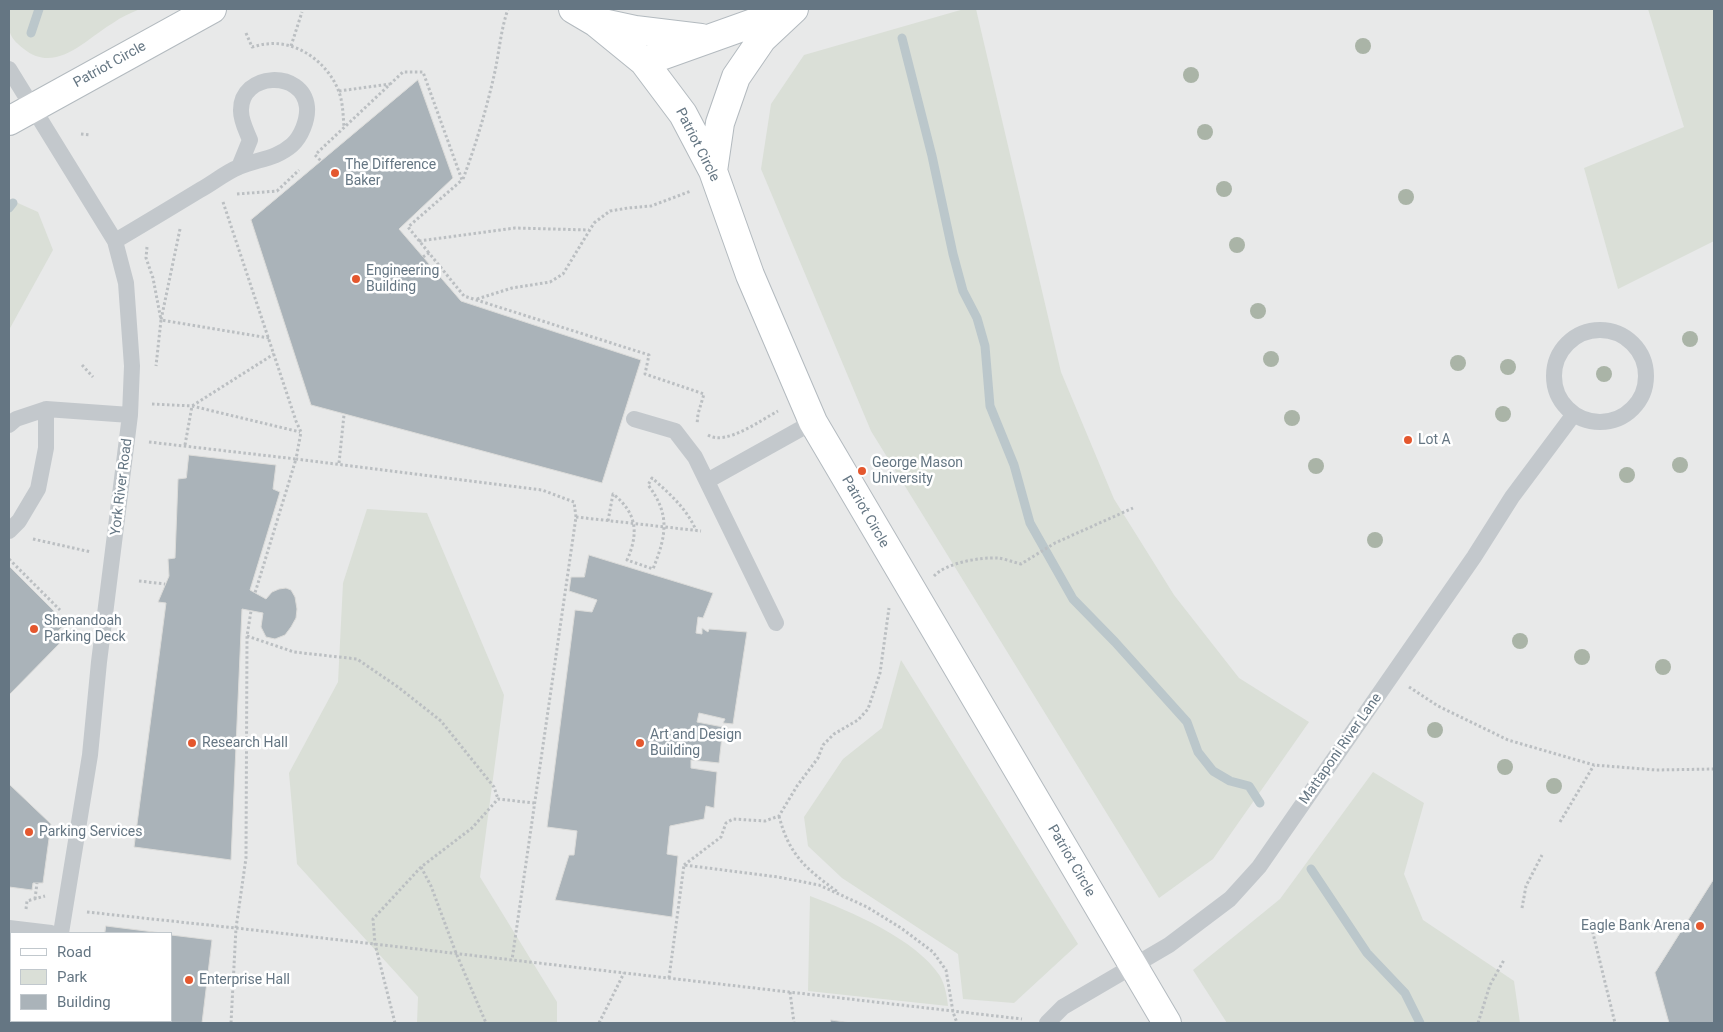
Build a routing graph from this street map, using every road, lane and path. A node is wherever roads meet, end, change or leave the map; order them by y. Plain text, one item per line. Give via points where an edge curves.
1 (212, 9) edge
2 (508, 9) edge
3 (793, 9) edge
4 (302, 12) dead end
5 (584, 15) edge
6 (707, 39) junction
7 (291, 46) dead end
8 (644, 62) junction
9 (9, 69) edge
10 (391, 84) junction
11 (339, 91) dead end
12 (20, 115) edge
13 (81, 134) dead end
14 (90, 135) dead end
15 (315, 155) junction
16 (309, 161) dead end
17 (321, 162) dead end
18 (240, 167) junction
19 (302, 167) dead end
20 (462, 180) junction
21 (706, 180) junction
22 (229, 195) dead end
23 (222, 199) dead end
24 (181, 222) dead end
25 (590, 230) junction
26 (419, 241) junction
27 (115, 242) junction
28 (147, 245) dead end
29 (429, 253) junction
30 (423, 258) dead end
31 (476, 299) junction
32 (161, 320) junction
33 (269, 338) junction
34 (274, 354) junction
35 (82, 364) dead end
36 (156, 367) dead end
37 (92, 376) dead end
38 (151, 404) dead end
39 (192, 406) junction
40 (46, 408) junction
41 (778, 411) dead end
42 (1574, 414) junction
43 (130, 415) junction
44 (344, 415) dead end
45 (634, 418) dead end
46 (813, 422) junction
47 (9, 425) edge
48 (697, 426) dead end
49 (301, 432) junction
50 (703, 432) dead end
51 (149, 442) dead end
52 (185, 446) junction
53 (296, 459) junction
54 (339, 464) junction
55 (707, 482) junction
56 (1133, 508) dead end
57 (576, 517) junction
58 (608, 521) junction
59 (634, 523) junction
60 (665, 527) junction
61 (696, 530) junction
62 (9, 531) edge
63 (701, 531) dead end
64 (29, 538) dead end
65 (98, 554) dead end
66 (9, 559) edge
67 (932, 578) dead end
68 (139, 581) dead end
69 (165, 584) dead end
70 (255, 593) dead end
71 (889, 608) dead end
72 (60, 610) dead end
73 (251, 611) dead end
74 (776, 622) dead end
75 (248, 636) junction
76 (1392, 676) junction
77 (1594, 765) junction
78 (1714, 769) edge
79 (498, 799) junction
80 (534, 803) junction
81 (779, 816) junction
82 (1560, 822) dead end
83 (1542, 855) dead end
84 (684, 865) junction
85 (421, 867) junction
86 (37, 883) dead end
87 (844, 897) junction
88 (35, 899) dead end
89 (1522, 908) dead end
90 (1589, 917) dead end
91 (85, 919) dead end
92 (9, 928) edge
93 (236, 928) junction
94 (43, 932) edge
95 (61, 932) edge
96 (375, 944) junction
97 (456, 954) junction
98 (512, 960) junction
99 (1504, 960) dead end
100 (1133, 966) junction
101 (624, 973) junction
102 (669, 978) junction
103 (790, 992) junction
104 (953, 1012) junction
105 (1022, 1019) dead end
106 (231, 1023) edge
107 (395, 1023) edge
108 (486, 1023) edge
109 (598, 1023) edge
110 (794, 1023) edge
111 (957, 1023) edge
112 (1047, 1023) edge
113 (1167, 1023) edge
114 (1478, 1023) edge
115 (1615, 1023) edge

1 - 12 street, Patriot Circle
2 - 20 path via 493,80
3 - 6 street
3 - 21 street via 762,39 736,77
4 - 7 path
5 - 6 street via 635,30
5 - 8 street, Patriot Circle
6 - 8 street
8 - 21 street, Patriot Circle via 683,114
9 - 12 lane, York River Road
10 - 11 path
10 - 15 path
10 - 20 path via 404,72 423,72
12 - 27 lane, York River Road
13 - 14 path
15 - 16 path
15 - 17 path
18 - 18 lane via 282,152 302,131 307,107 304,97 289,83 270,79 259,82 243,98 241,118 250,140
18 - 27 lane
19 - 22 path via 277,191
20 - 26 path via 408,227
21 - 25 path via 652,206 610,211
21 - 46 street, Patriot Circle
23 - 33 path
24 - 32 path
25 - 26 path via 515,228
25 - 31 path via 563,274 550,282 512,288
26 - 29 path
27 - 43 lane, York River Road via 126,283 132,366
28 - 32 path via 146,258
29 - 30 path
29 - 31 path via 464,296
31 - 48 path via 650,355 645,374 704,394
32 - 33 path
32 - 36 path
33 - 34 path
34 - 39 path
34 - 49 path
35 - 37 path
38 - 39 path
39 - 49 path
39 - 52 path
40 - 43 lane
40 - 47 lane via 16,419
40 - 62 lane via 46,448 38,489
41 - 50 path via 730,437 712,438
42 - 42 lane via 1591,421 1609,421 1625,415 1638,402 1645,386 1646,368 1639,351 1627,338 1610,331 1592,331 1576,337 1563,350 1556,366 1555,384 1562,400
42 - 76 lane, Mattaponi River Lane via 1512,497
43 - 95 lane, York River Road via 90,755
44 - 54 path
45 - 55 lane via 675,431 695,457
46 - 55 lane
46 - 100 street, Patriot Circle
49 - 53 path
51 - 52 path
52 - 53 path
53 - 54 path
53 - 70 path
54 - 57 path via 542,490 574,502
55 - 74 lane
56 - 67 path via 1055,543 1021,564 997,558 966,561 939,570
57 - 58 path
57 - 80 path
58 - 59 path
58 - 59 path via 613,494 629,510
59 - 60 path
59 - 60 path via 636,536 627,560 653,569
60 - 61 path
60 - 61 path via 663,512 648,485 652,478 673,496
61 - 63 path
64 - 65 path
66 - 72 path
68 - 69 path
71 - 81 path via 880,673 868,709 823,745 818,758
73 - 75 path
75 - 79 path via 294,652 357,659 441,721 494,787
75 - 93 path via 246,858
76 - 77 path via 1438,706 1508,740
76 - 100 lane, Mattaponi River Lane via 1245,884 1169,945
77 - 78 path via 1656,770
77 - 82 path
79 - 80 path
79 - 85 path via 472,828
80 - 98 path
81 - 84 path via 765,821 733,820 726,823 721,837
81 - 87 path via 783,831 799,860
83 - 89 path via 1526,886
84 - 87 path via 778,877 819,886
84 - 102 path
85 - 96 path via 372,919
85 - 97 path
86 - 88 path
87 - 104 path via 901,928 933,952 946,970
90 - 115 path
91 - 93 path via 85,912
92 - 94 lane
93 - 96 path
93 - 106 path
96 - 97 path
96 - 107 path
97 - 98 path
97 - 108 path
98 - 101 path
99 - 114 path via 1490,985
100 - 112 lane, Mattaponi River Lane via 1062,1007
100 - 113 street, Patriot Circle
101 - 102 path
101 - 109 path
102 - 103 path
103 - 104 path
103 - 110 path
104 - 105 path
104 - 111 path

